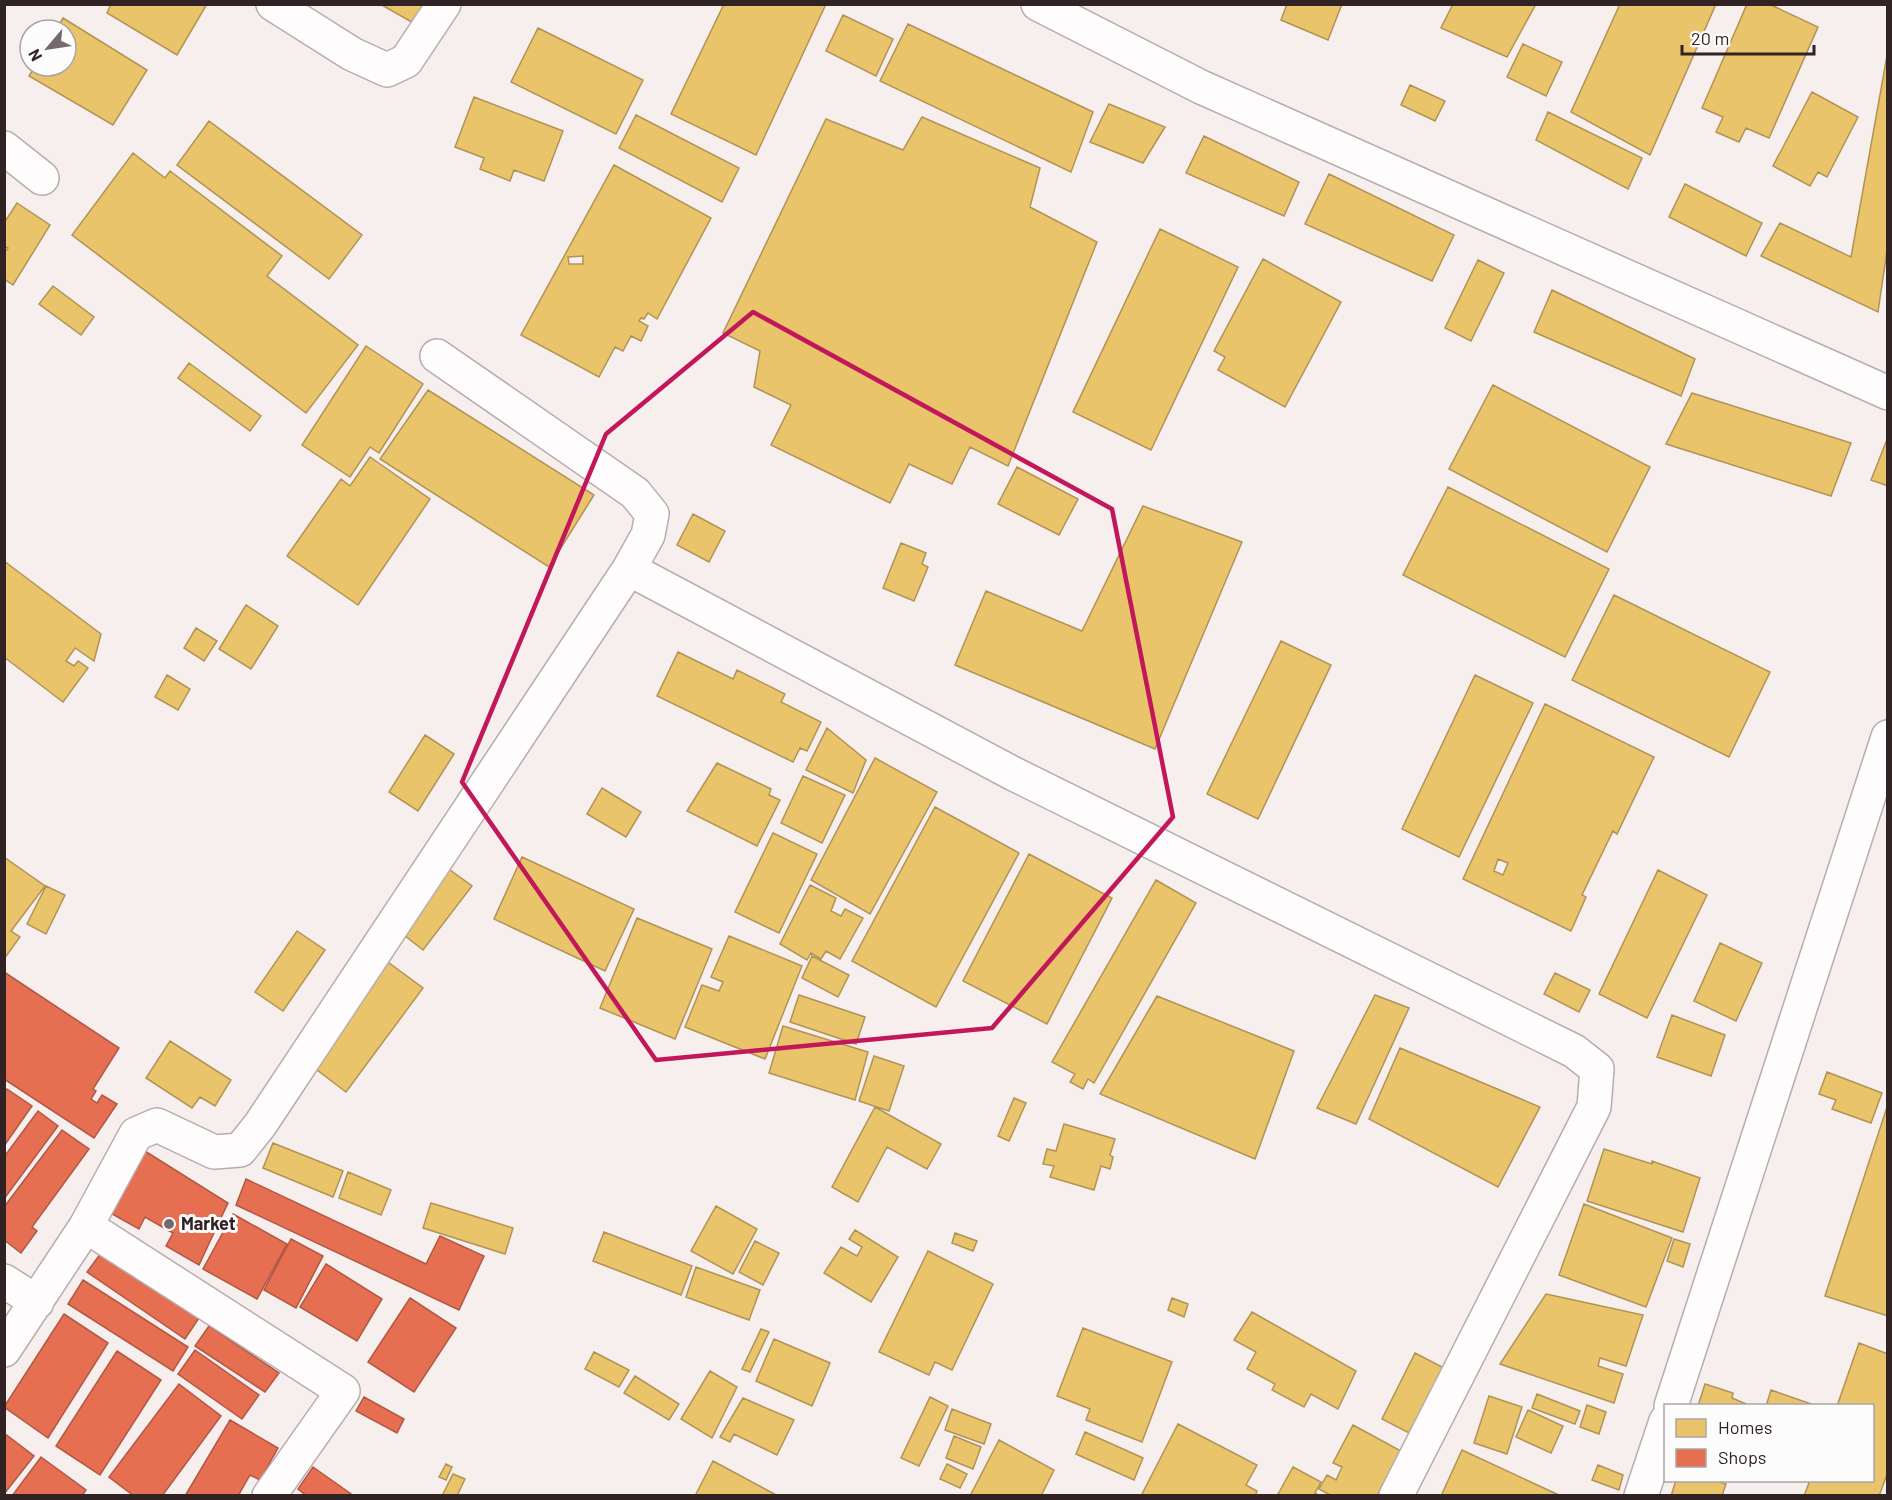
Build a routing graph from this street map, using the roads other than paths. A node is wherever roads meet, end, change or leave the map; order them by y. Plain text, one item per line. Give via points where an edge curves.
1 (273, 4) edge
2 (444, 4) edge
3 (1038, 4) edge
4 (4, 148) edge
5 (42, 178) dead end
6 (437, 356) dead end
7 (1887, 393) edge
8 (629, 569) junction
9 (1887, 738) edge
10 (86, 1226) junction
11 (4, 1281) edge
12 (37, 1302) junction
13 (4, 1350) edge
14 (1672, 1404) edge
15 (1664, 1424) edge
16 (269, 1496) edge
17 (1396, 1496) edge
18 (1641, 1496) edge

1 - 2 street via 352,54 387,69 406,60
3 - 7 street via 1212,92
4 - 5 street
6 - 8 street via 635,493 652,514 648,535
8 - 10 street via 240,1150 214,1152 157,1125 136,1134
8 - 17 street via 1012,774 1574,1051 1597,1069 1594,1107
9 - 14 street
10 - 12 street
10 - 16 street via 343,1391
11 - 12 street
12 - 13 street
15 - 18 street

